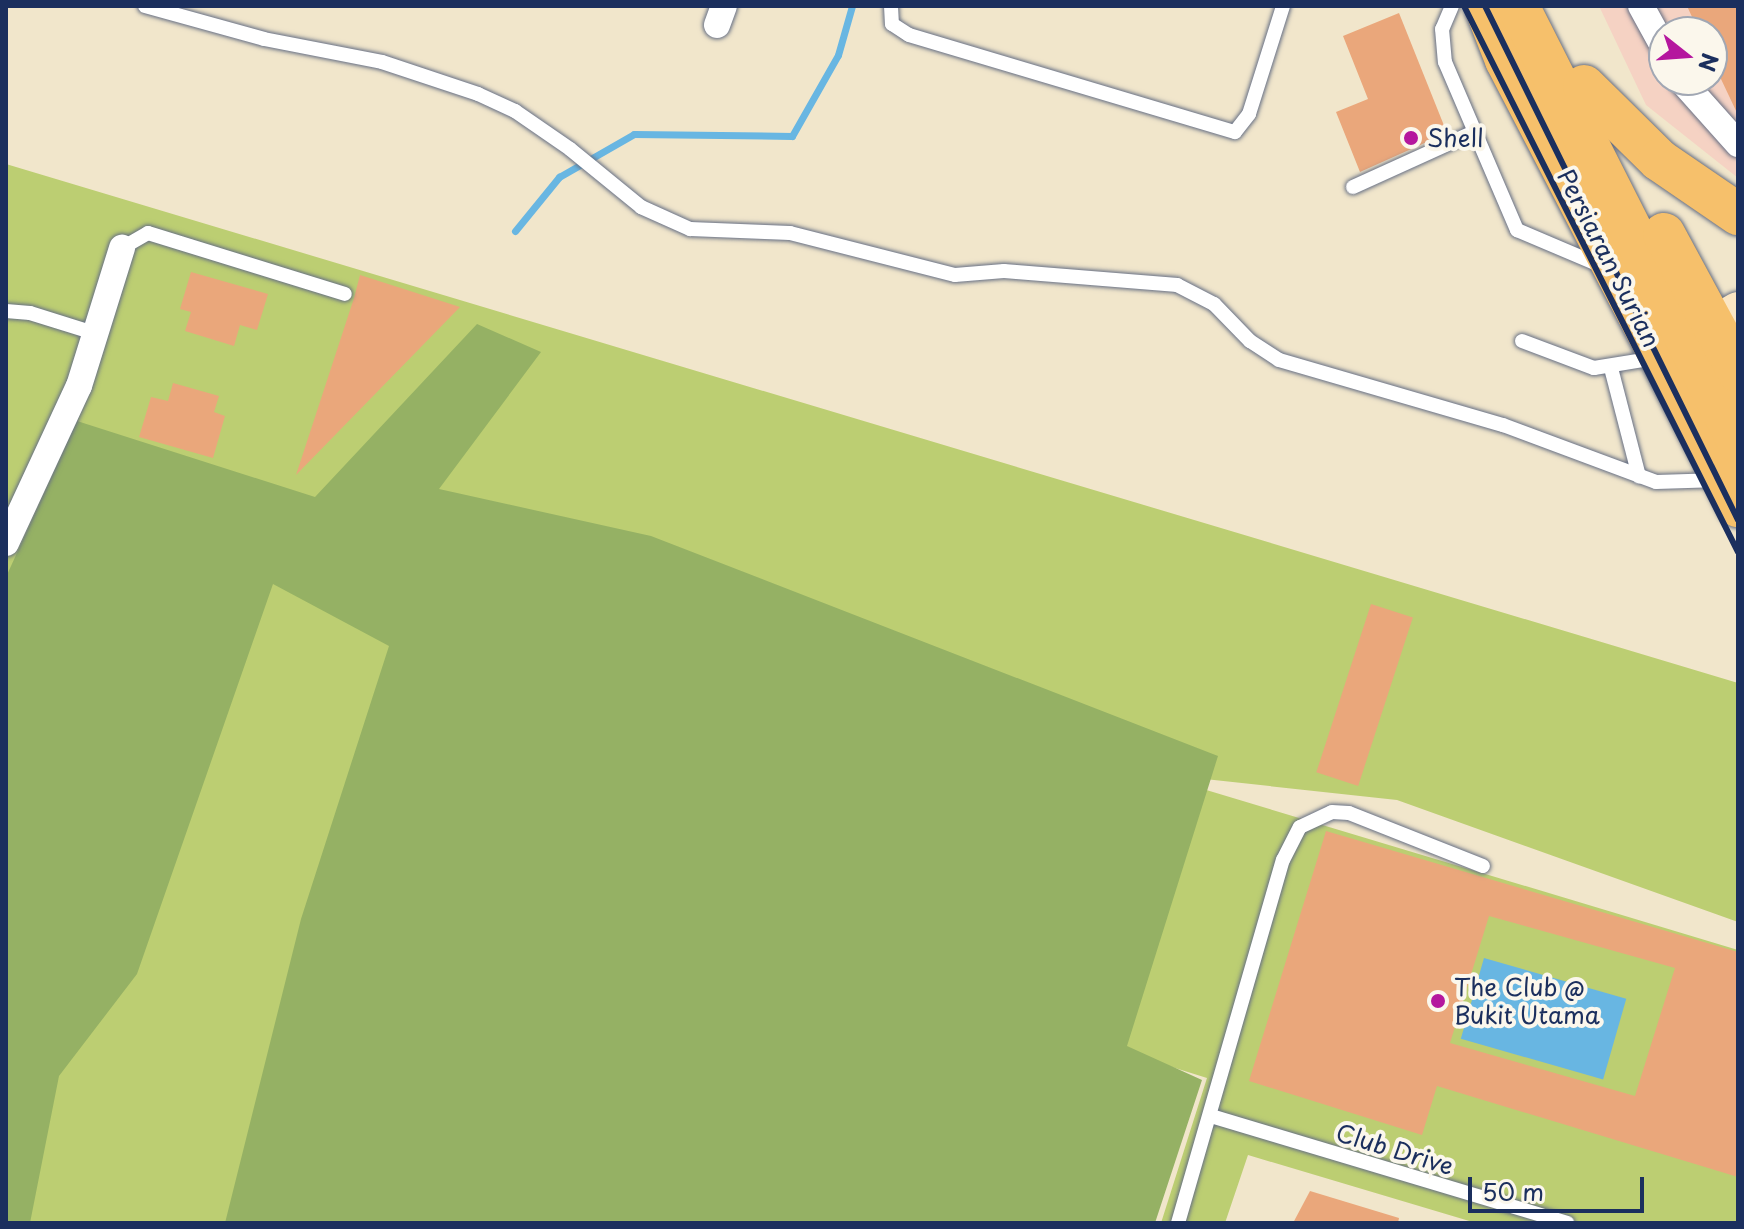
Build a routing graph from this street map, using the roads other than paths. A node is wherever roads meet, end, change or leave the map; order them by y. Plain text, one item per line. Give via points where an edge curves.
1 (145, 6) edge
2 (891, 6) edge
3 (1283, 6) edge
4 (1452, 6) edge
5 (1485, 6) edge
6 (1518, 6) edge
7 (1545, 6) edge
8 (1584, 86) junction
9 (1695, 96) edge
10 (1474, 132) junction
11 (1738, 144) edge
12 (1353, 187) dead end
13 (1738, 214) edge
14 (122, 248) joint
15 (1616, 271) junction
16 (345, 294) dead end
17 (6, 311) edge
18 (97, 334) junction
19 (1522, 341) dead end
20 (1714, 350) edge
21 (1611, 371) junction
22 (1638, 470) junction
23 (1733, 476) edge
24 (6, 543) edge
25 (1483, 866) dead end
26 (1211, 1116) junction
27 (1178, 1223) edge
28 (1567, 1223) edge

1 - 22 lane via 432,76 515,111 641,207 690,229 790,233 955,275 1004,271 1177,285 1214,304 1250,341 1279,360
2 - 3 lane via 892,24 909,35 1235,132 1249,114
4 - 10 lane via 1442,29 1445,62
5 - 15 main road, Persiaran Surian via 1506,60
6 - 20 main road
7 - 8 main road
8 - 13 main road via 1659,160
8 - 20 main road
9 - 11 street
10 - 12 lane
10 - 15 lane via 1517,230 1550,249
14 - 16 lane via 148,233
14 - 18 street
15 - 20 main road, Persiaran Surian
17 - 18 lane
18 - 24 street
19 - 21 lane
20 - 21 lane
20 - 23 main road
21 - 22 lane
22 - 23 lane via 1656,482
25 - 26 lane via 1349,813 1332,812 1300,827 1283,860
26 - 27 lane
26 - 28 lane, Club Drive

